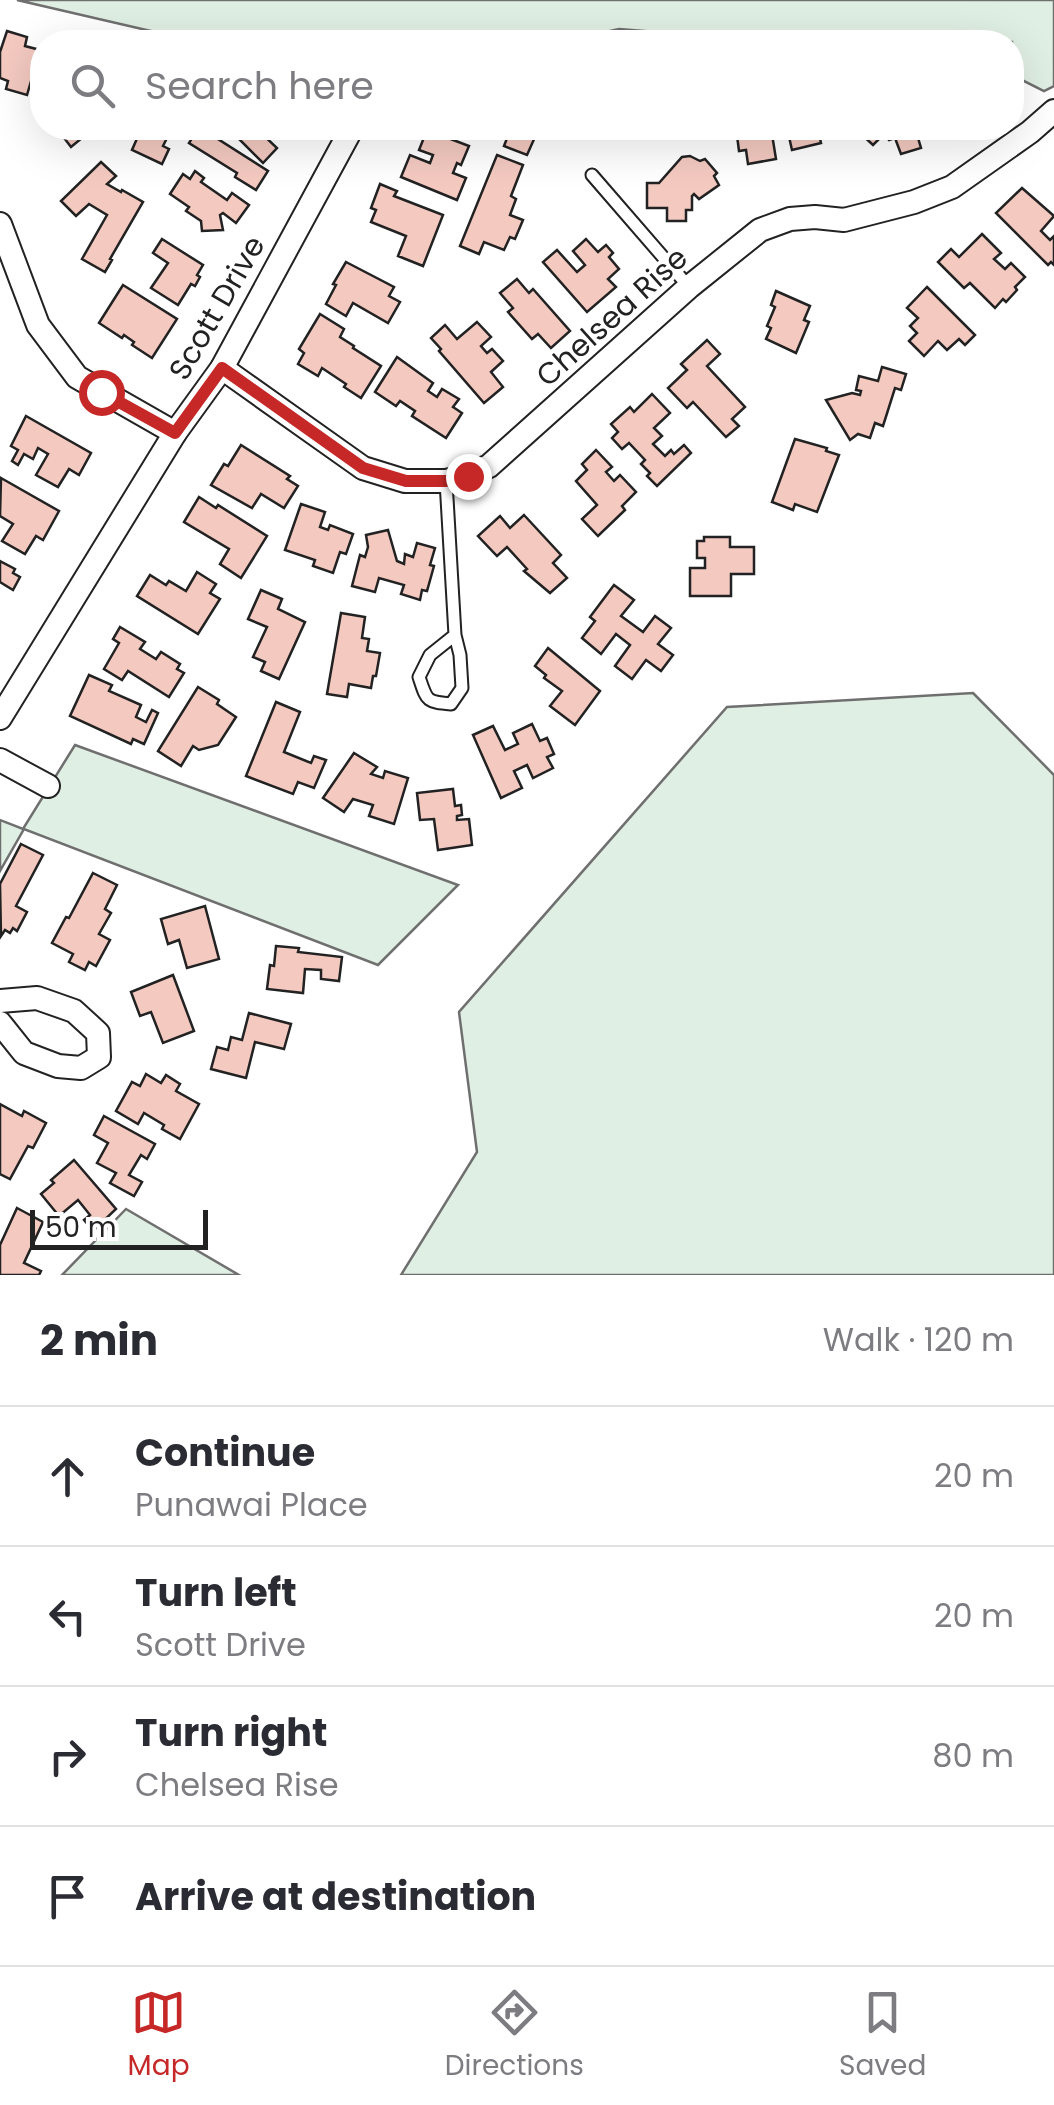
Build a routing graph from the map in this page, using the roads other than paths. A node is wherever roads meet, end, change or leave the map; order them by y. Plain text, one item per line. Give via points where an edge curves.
1 (1054, 111) edge
2 (1024, 137) edge
3 (346, 140) edge
4 (1020, 140) edge
5 (592, 175) dead end
6 (0, 224) edge
7 (689, 287) junction
8 (222, 368) junction
9 (175, 433) junction
10 (446, 481) junction
11 (455, 635) junction
12 (0, 718) edge
13 (0, 760) edge
14 (48, 786) dead end
15 (0, 1001) edge
16 (0, 1023) edge

1 - 2 street, Chelsea Rise
3 - 8 street, Scott Drive
4 - 7 street, Chelsea Rise via 952,187 914,202 844,220 790,219 760,230
5 - 7 lane
6 - 9 street via 38,324 78,377
7 - 10 street, Chelsea Rise via 488,466
8 - 9 street, Scott Drive
8 - 10 street, Chelsea Rise via 363,468 406,481
9 - 12 street, Scott Drive
10 - 11 lane
11 - 11 lane via 462,688 451,704 431,702 419,678 430,655
13 - 14 street
15 - 16 street via 37,998 74,1011 98,1034 99,1057 81,1068 58,1066 24,1052

